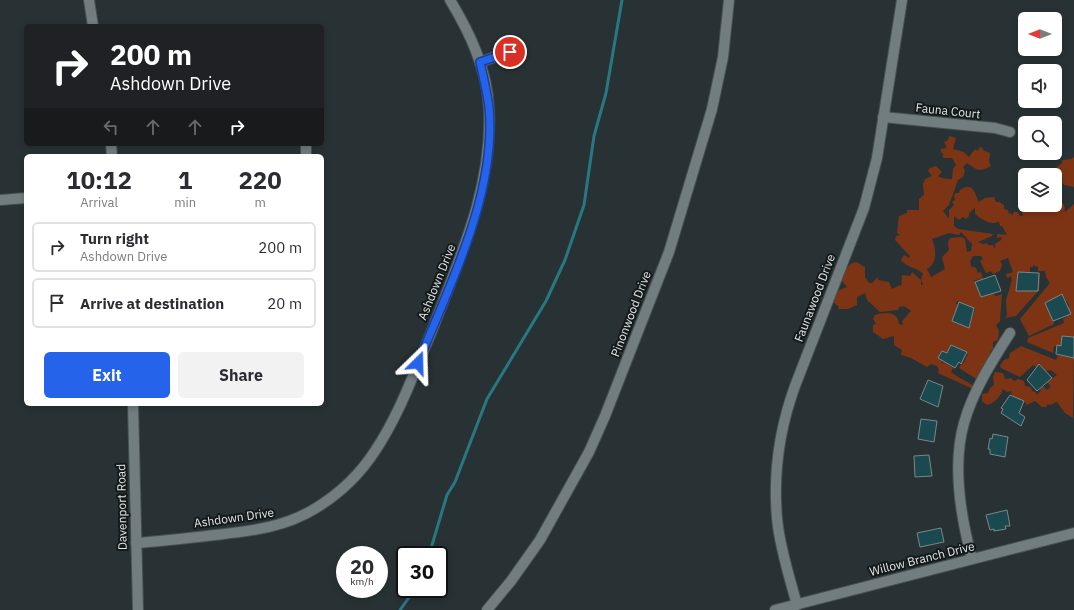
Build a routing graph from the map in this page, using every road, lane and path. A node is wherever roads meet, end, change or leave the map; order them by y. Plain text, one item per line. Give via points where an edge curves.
1 (89, 0) edge
2 (450, 0) edge
3 (729, 0) edge
4 (902, 0) edge
5 (93, 24) edge
6 (510, 52) dead end
7 (480, 62) junction
8 (883, 117) junction
9 (1010, 132) dead end
10 (24, 198) edge
11 (0, 200) edge
12 (1010, 333) dead end
13 (133, 406) edge
14 (1074, 533) edge
15 (136, 543) junction
16 (972, 559) junction
17 (797, 605) junction
18 (138, 610) edge
19 (488, 610) edge
20 (775, 610) edge

1 - 5 street
2 - 7 street, Ashdown Drive via 466,27
3 - 19 street, Pinonwood Drive via 720,75 708,124 668,252 605,416 589,452 540,540
4 - 8 street, Faunawood Drive
6 - 7 street
7 - 15 street, Ashdown Drive via 489,106 489,130 486,168 478,204 459,262 407,391 391,426 374,453 355,477 338,492 314,510 289,522 263,529
8 - 9 street, Fauna Court via 995,128
8 - 17 street, Faunawood Drive via 877,158 864,208 795,386 779,439 776,466 777,520
10 - 11 street
12 - 16 street via 972,400 960,439 960,500
13 - 15 street, Davenport Road
14 - 16 street, Willow Branch Drive
15 - 18 street, Davenport Road
16 - 17 street, Willow Branch Drive
17 - 20 street, Willow Branch Drive

